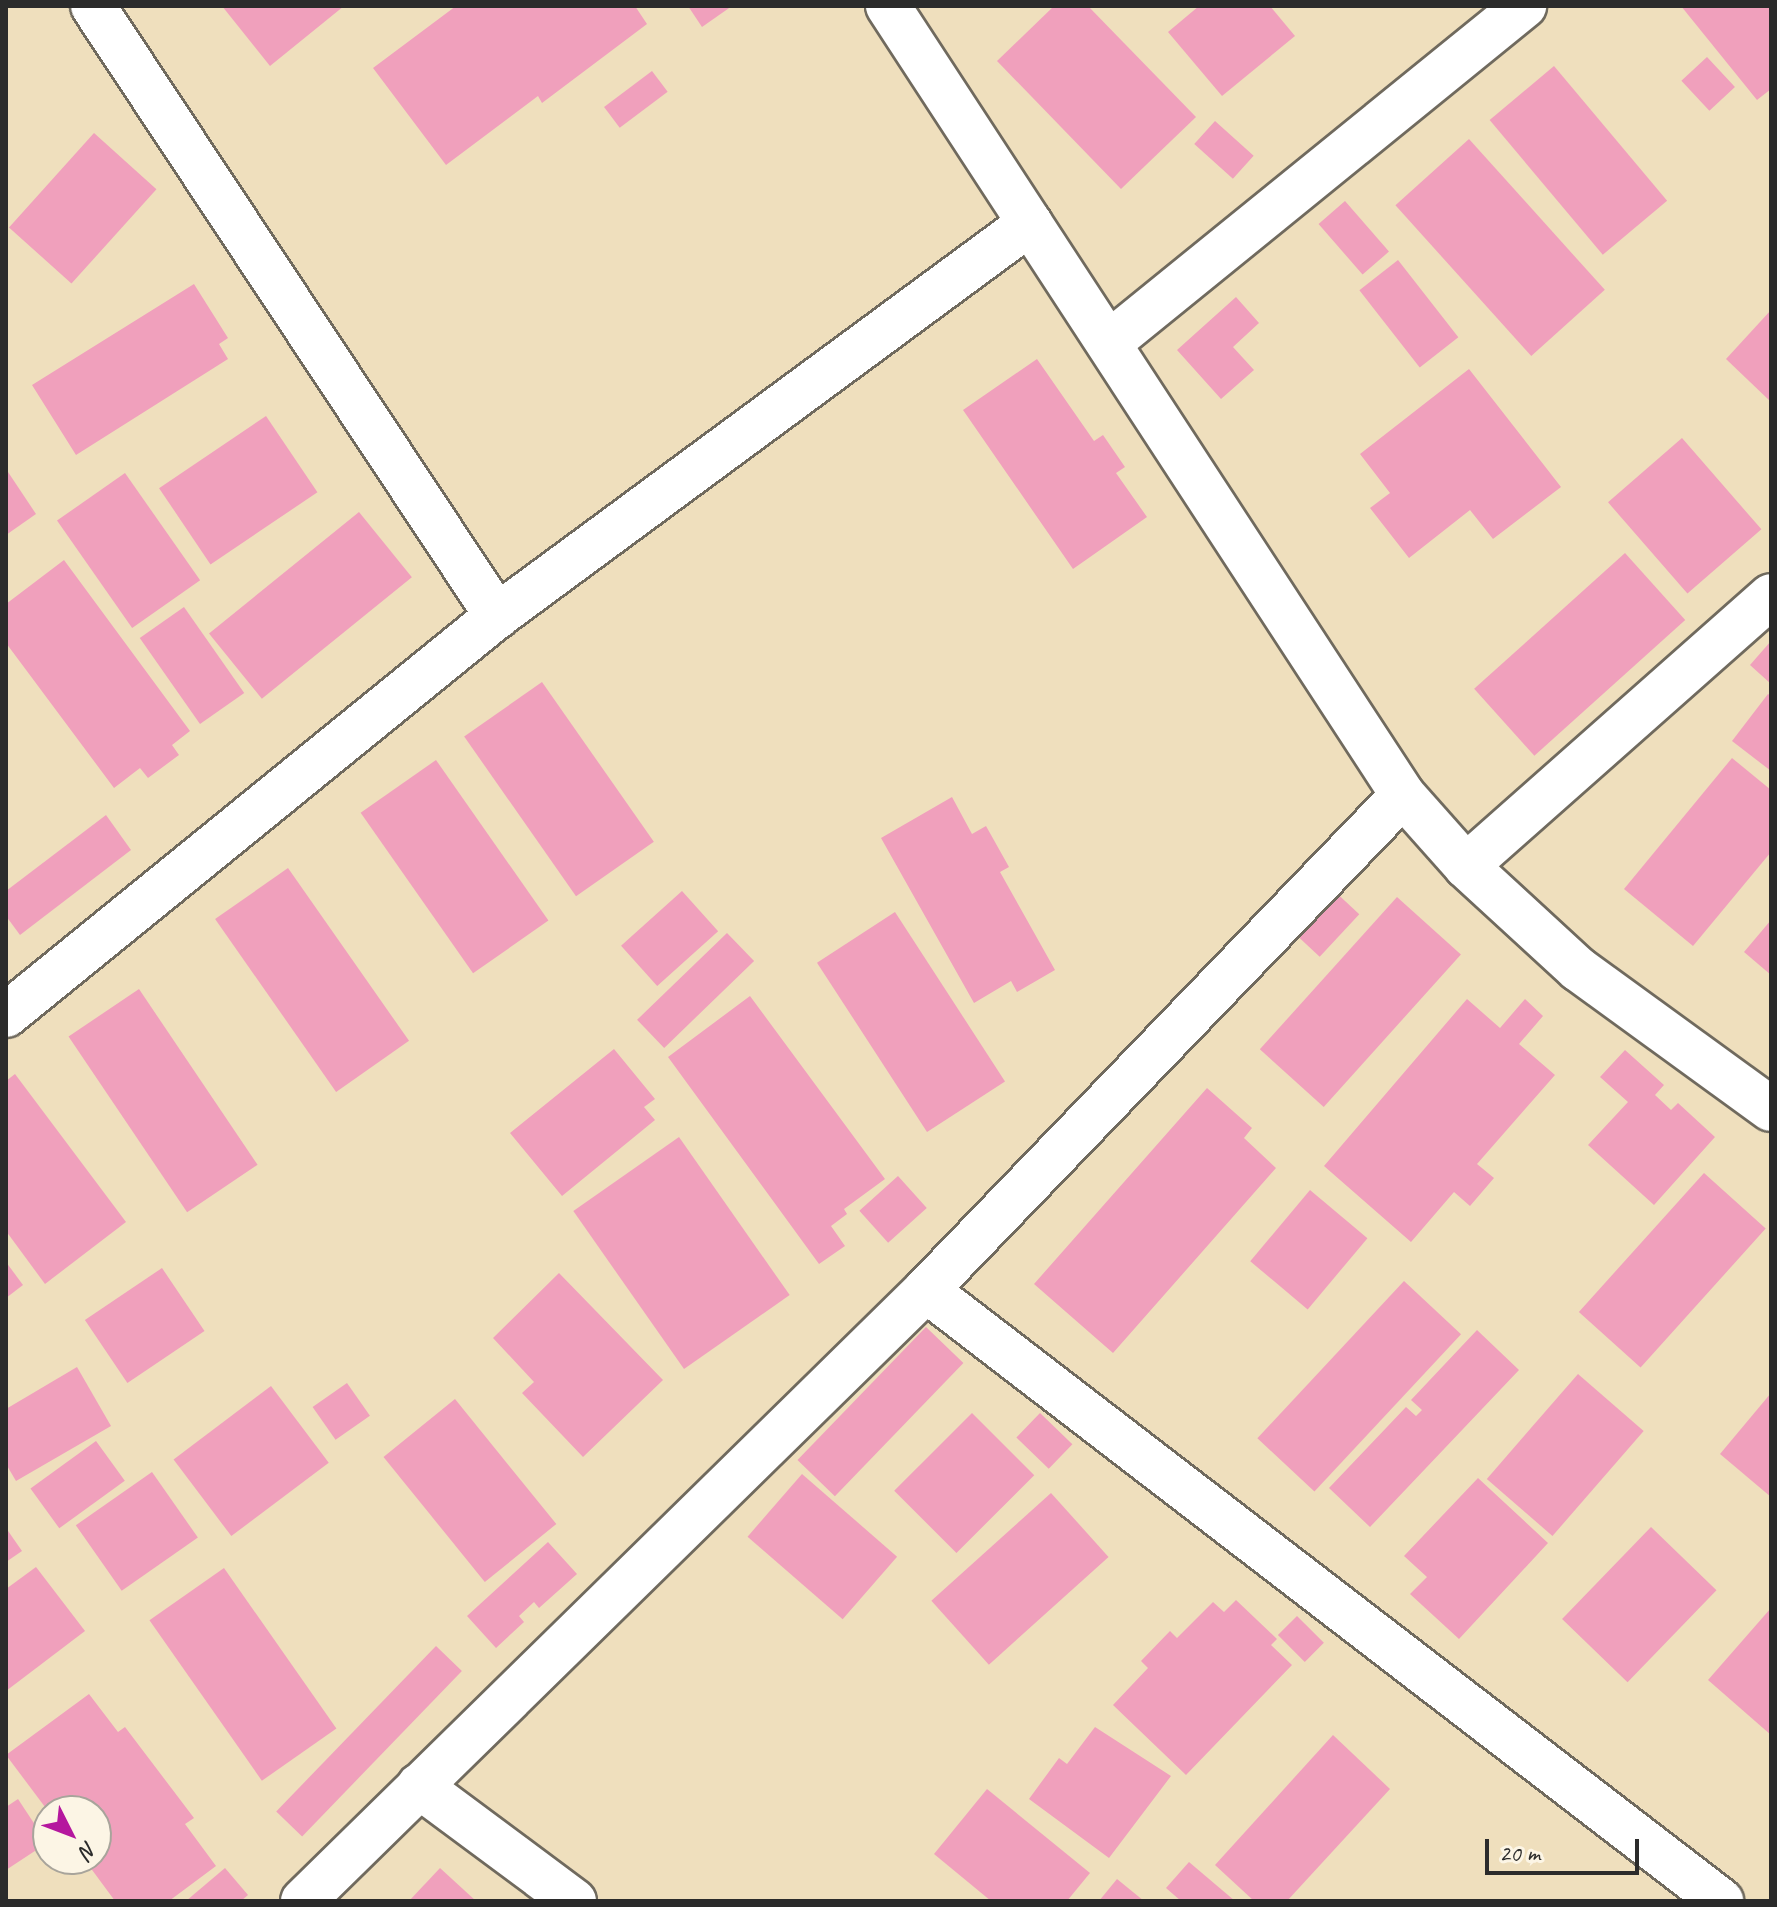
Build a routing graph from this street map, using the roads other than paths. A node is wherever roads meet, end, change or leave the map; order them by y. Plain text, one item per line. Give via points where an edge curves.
1 (93, 6) edge
2 (888, 6) edge
3 (1524, 6) edge
4 (1030, 223) junction
5 (1109, 343) junction
6 (1771, 596) edge
7 (497, 616) junction
8 (1403, 795) junction
9 (1466, 866) junction
10 (6, 1015) edge
11 (1771, 1109) edge
12 (926, 1290) junction
13 (419, 1786) junction
14 (303, 1901) edge
15 (574, 1901) edge
16 (1721, 1901) edge

1 - 7 street
2 - 4 street
3 - 5 street
4 - 5 street
4 - 7 street
5 - 8 street
6 - 9 street
7 - 10 street
8 - 9 street
8 - 12 street
9 - 11 street via 1621,1004
12 - 13 street
12 - 16 street
13 - 14 street
13 - 15 street

